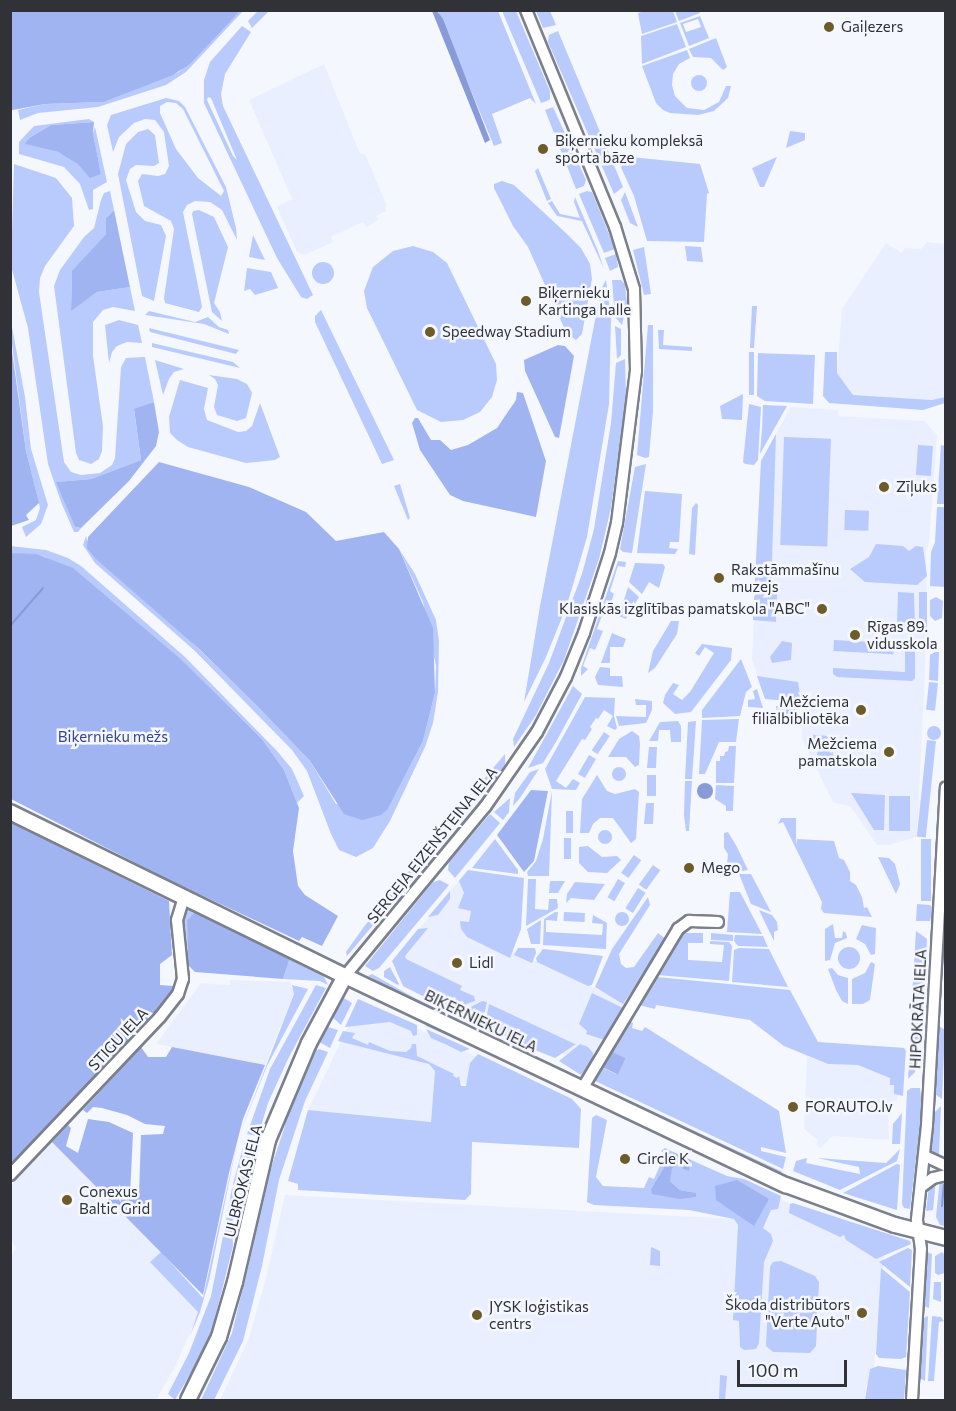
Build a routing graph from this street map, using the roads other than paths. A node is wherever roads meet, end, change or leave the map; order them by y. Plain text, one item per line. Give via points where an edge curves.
1 (526, 10) edge
2 (945, 788) edge
3 (10, 812) edge
4 (183, 897) junction
5 (718, 922) dead end
6 (345, 976) junction
7 (582, 1089) junction
8 (925, 1156) junction
9 (945, 1166) edge
10 (10, 1175) edge
11 (945, 1175) edge
12 (921, 1187) junction
13 (918, 1231) junction
14 (945, 1238) edge
15 (188, 1401) edge
16 (912, 1401) edge

1 - 6 street, SERGEJA EIZENŠTEINA IELA via 615,227 634,289 636,371 617,523 584,633 537,732 485,807
2 - 8 street, HIPOKRĀTA IELA
3 - 4 main road, BIĶERNIEKU IELA
4 - 6 main road, BIĶERNIEKU IELA
4 - 10 street, STIGU IELA via 177,920 183,980 178,994
5 - 7 street via 689,921 678,929
6 - 7 main road, BIĶERNIEKU IELA
6 - 15 main road, ULBROKAS IELA via 309,1043 268,1140 219,1337
7 - 13 main road, BIĶERNIEKU IELA via 801,1191
8 - 9 street
8 - 12 street, HIPOKRĀTA IELA
11 - 12 street
12 - 13 street, HIPOKRĀTA IELA
13 - 14 main road, BIĶERNIEKU IELA
13 - 16 street, HIPOKRĀTA IELA via 921,1249

